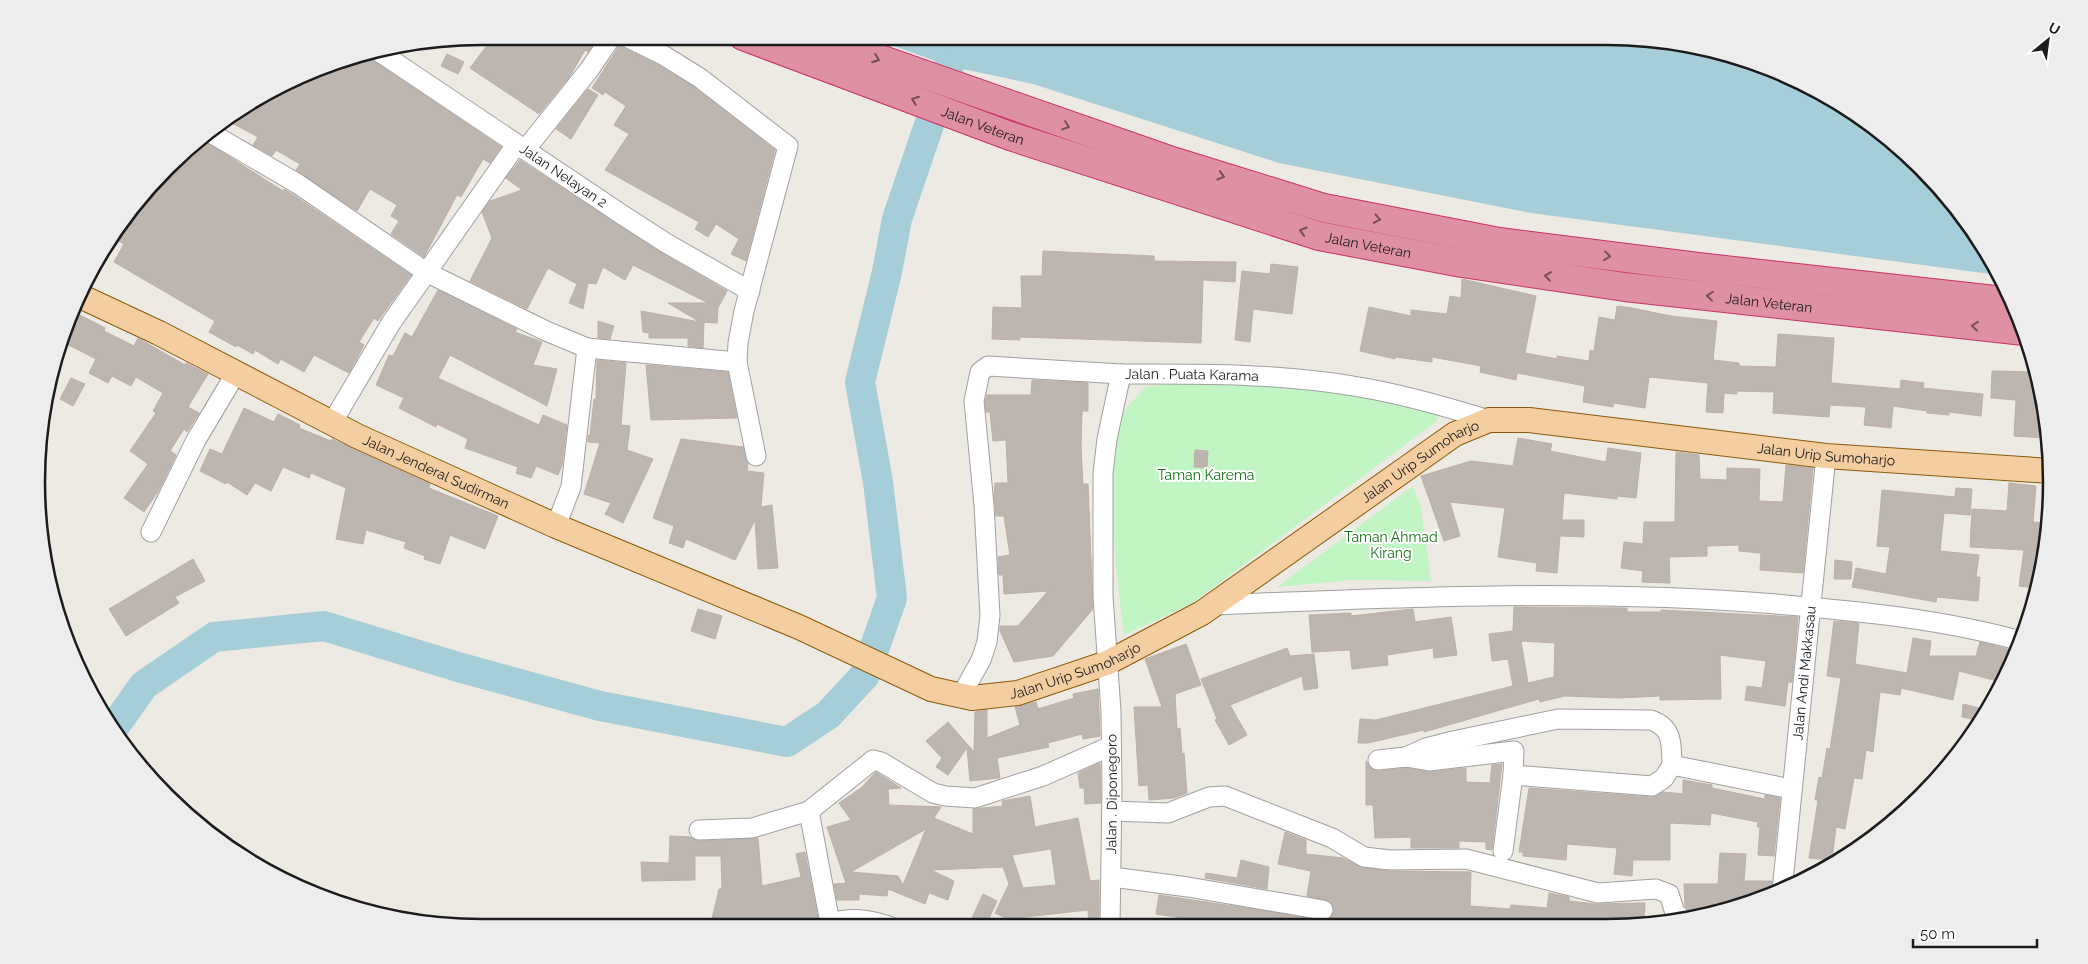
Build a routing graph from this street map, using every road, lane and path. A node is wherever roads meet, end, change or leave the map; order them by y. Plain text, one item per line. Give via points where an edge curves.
1 (606, 45) edge
2 (642, 45) edge
3 (803, 45) edge
4 (823, 48) edge
5 (385, 56) edge
6 (215, 136) edge
7 (521, 147) junction
8 (426, 272) junction
9 (750, 290) junction
10 (85, 299) edge
11 (2004, 301) edge
12 (2016, 330) edge
13 (586, 348) junction
14 (738, 362) junction
15 (236, 373) junction
16 (1122, 374) junction
17 (1489, 420) junction
18 (332, 423) junction
19 (756, 456) dead end
20 (1826, 456) junction
21 (2043, 470) edge
22 (556, 526) junction
23 (151, 532) dead end
24 (1213, 605) junction
25 (1811, 607) junction
26 (2014, 639) edge
27 (1107, 663) junction
28 (931, 689) joint
29 (961, 696) junction
30 (1510, 730) junction
31 (1111, 746) junction
32 (1514, 750) junction
33 (1406, 757) junction
34 (1378, 760) dead end
35 (1672, 765) junction
36 (1513, 774) junction
37 (1791, 789) junction
38 (1112, 811) junction
39 (809, 812) junction
40 (699, 830) dead end
41 (1503, 851) dead end
42 (1112, 877) junction
43 (1783, 881) edge
44 (1323, 910) dead end
45 (1675, 913) edge
46 (827, 919) edge
47 (846, 919) edge
48 (862, 919) edge
49 (1110, 919) edge

1 - 7 street via 589,70
2 - 9 street via 700,78 788,146
3 - 4 highway, Jalan Veteran
4 -> 11 highway, Jalan Veteran via 1324,208 1489,240
12 -> 4 highway, Jalan Veteran via 1625,287 1462,263 1319,236 1010,136
5 - 7 street, Jalan Nelayan 2
6 - 8 street via 298,184
7 - 8 street
7 - 9 street, Jalan Nelayan 2 via 666,243
8 - 13 street
8 - 18 street via 391,323
9 - 14 street via 738,343
10 - 15 main road, Jalan Jenderal Sudirman
13 - 14 street
13 - 22 street via 571,487
14 - 19 street
15 - 18 main road, Jalan Jenderal Sudirman
15 - 23 street via 196,440
16 - 17 street, Jalan . Puata Karama via 1296,379 1353,386 1428,401
16 - 27 street, Jalan . Puata Karama via 1103,473 1102,596
16 - 29 street via 988,366 980,372 974,400 990,615 981,660
17 - 20 main road, Jalan Urip Sumoharjo via 1529,420
17 - 24 main road, Jalan Urip Sumoharjo via 1455,434
18 - 22 main road, Jalan Jenderal Sudirman
20 - 21 main road, Jalan Urip Sumoharjo
20 - 25 street, Jalan Andi Makkasau
22 - 28 main road, Jalan Jenderal Sudirman via 798,628
24 - 25 street via 1372,598 1615,595
24 - 27 main road, Jalan Urip Sumoharjo
25 - 26 street via 1982,630
25 - 37 street, Jalan Andi Makkasau
27 - 29 main road, Jalan Urip Sumoharjo via 1018,693 972,698
27 - 31 street, Jalan . Diponegoro
28 - 29 main road, Jalan Urip Sumoharjo
30 - 32 street
30 - 33 street via 1435,746
30 - 35 street via 1558,719 1651,720 1664,726 1671,737
31 - 38 street, Jalan . Diponegoro
31 - 39 street via 1043,776 975,798 933,793 873,760
32 - 33 street via 1429,761
32 - 36 street
33 - 34 street
35 - 36 street via 1664,778 1652,786
35 - 37 street
36 - 41 street
37 - 43 street, Jalan Andi Makkasau
38 - 42 street, Jalan . Diponegoro
38 - 45 street via 1168,813 1209,797 1225,796 1332,838 1364,857 1466,859 1598,893 1656,889 1669,894
39 - 40 street via 752,828
39 - 46 street
42 - 44 street
42 - 49 street, Jalan . Diponegoro
47 - 48 street

